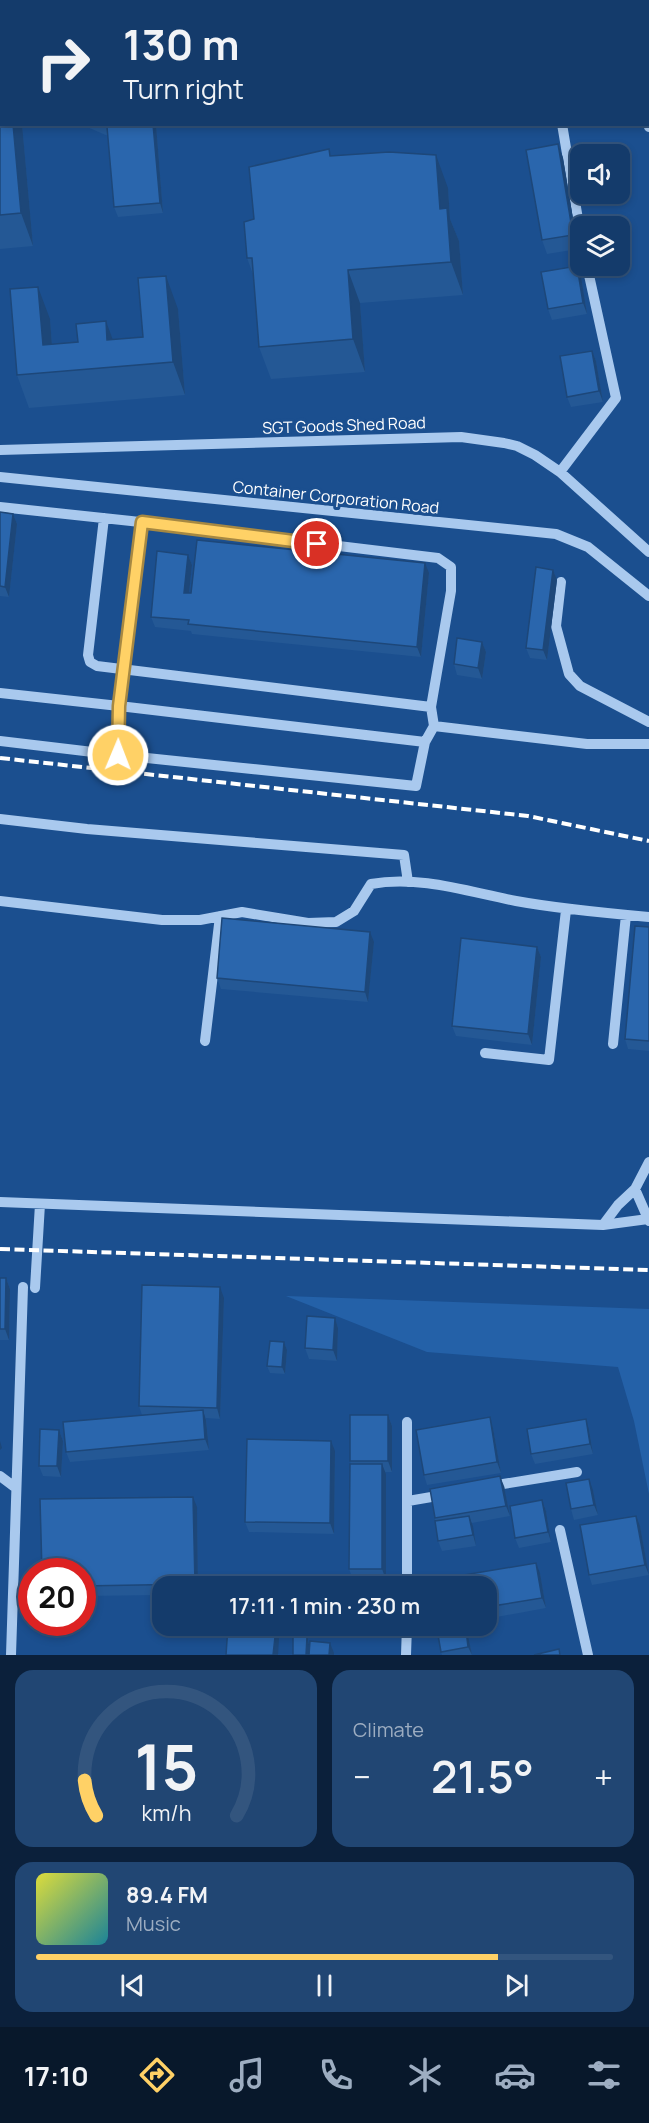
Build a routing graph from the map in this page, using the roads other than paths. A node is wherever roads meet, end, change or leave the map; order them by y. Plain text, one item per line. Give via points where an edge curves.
1 (562, 126) edge
2 (577, 216) edge
3 (589, 276) edge
4 (0, 450) edge
5 (560, 472) junction
6 (0, 477) edge
7 (0, 507) edge
8 (104, 518) junction
9 (142, 522) junction
10 (649, 552) edge
11 (561, 582) dead end
12 (649, 596) edge
13 (123, 669) junction
14 (0, 693) edge
15 (119, 706) junction
16 (431, 707) junction
17 (649, 722) edge
18 (434, 726) junction
19 (0, 741) edge
20 (425, 742) junction
21 (649, 744) edge
22 (118, 755) junction
23 (0, 819) edge
24 (408, 882) junction
25 (0, 901) edge
26 (566, 910) junction
27 (626, 915) junction
28 (220, 916) junction
29 (649, 917) edge
30 (205, 1041) dead end
31 (612, 1044) dead end
32 (485, 1053) dead end
33 (649, 1162) edge
34 (635, 1189) junction
35 (0, 1202) edge
36 (40, 1204) junction
37 (648, 1220) edge
38 (603, 1225) junction
39 (23, 1287) dead end
40 (35, 1288) dead end
41 (408, 1422) dead end
42 (577, 1472) dead end
43 (0, 1476) edge
44 (16, 1488) junction
45 (476, 1489) edge
46 (453, 1493) edge
47 (408, 1501) junction
48 (560, 1530) dead end
49 (407, 1576) edge
50 (407, 1636) edge
51 (11, 1655) edge
52 (406, 1655) edge
53 (588, 1655) edge

1 - 2 street
3 - 5 street via 616,398
4 - 5 street, SGT Goods Shed Road via 461,437 517,446
5 - 10 street, SGT Goods Shed Road
6 - 12 street, Container Corporation Road via 556,534 588,547
7 - 8 street
8 - 9 street
8 - 13 street via 88,656 97,666
9 - 13 street
9 - 16 street via 438,558 451,567 451,591
11 - 17 street via 556,626 569,674 580,686
13 - 15 street
13 - 16 street
14 - 15 street
15 - 20 street
15 - 22 street
16 - 18 street
18 - 20 street
18 - 21 street via 587,744
19 - 22 street
20 - 22 street via 416,786
23 - 24 street via 87,830 404,855
24 - 26 street
24 - 28 street via 371,884 354,910 336,922 242,912
25 - 28 street via 162,920
26 - 27 street
26 - 32 street via 549,1060
27 - 29 street
27 - 31 street
28 - 30 street
33 - 34 street
34 - 37 street
34 - 38 street
35 - 36 street
36 - 38 street
36 - 40 street
37 - 38 street
39 - 44 street
41 - 47 street
42 - 45 street
43 - 44 street
44 - 51 street
46 - 47 street
47 - 49 street
48 - 53 street
50 - 52 street

